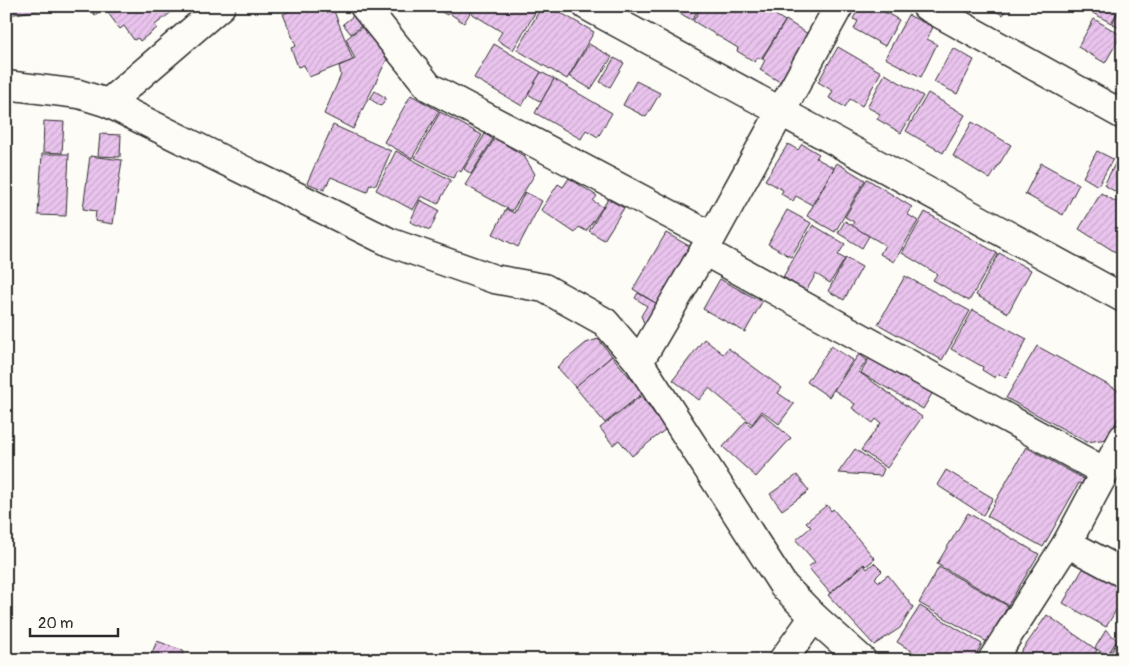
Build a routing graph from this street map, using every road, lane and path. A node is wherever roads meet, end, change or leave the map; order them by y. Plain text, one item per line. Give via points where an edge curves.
1 (221, 6) edge
2 (364, 6) edge
3 (588, 6) edge
4 (839, 6) edge
5 (926, 6) edge
6 (6, 85) edge
7 (108, 103) junction
8 (782, 111) junction
9 (1123, 115) edge
10 (708, 243) junction
11 (1123, 298) edge
12 (638, 362) junction
13 (1123, 438) edge
14 (1105, 472) junction
15 (1067, 543) junction
16 (1123, 573) edge
17 (814, 618) junction
18 (783, 660) edge
19 (862, 660) edge
20 (992, 660) edge

1 - 7 street
2 - 10 street via 429,87
3 - 8 street
4 - 8 street
5 - 9 street
6 - 7 street via 79,94
7 - 12 street via 389,242 494,279 544,288 605,322
8 - 10 street
8 - 11 street
10 - 12 street
10 - 14 street
12 - 17 street via 783,585
13 - 14 street
14 - 15 street
15 - 16 street
15 - 20 street
17 - 18 street
17 - 19 street

